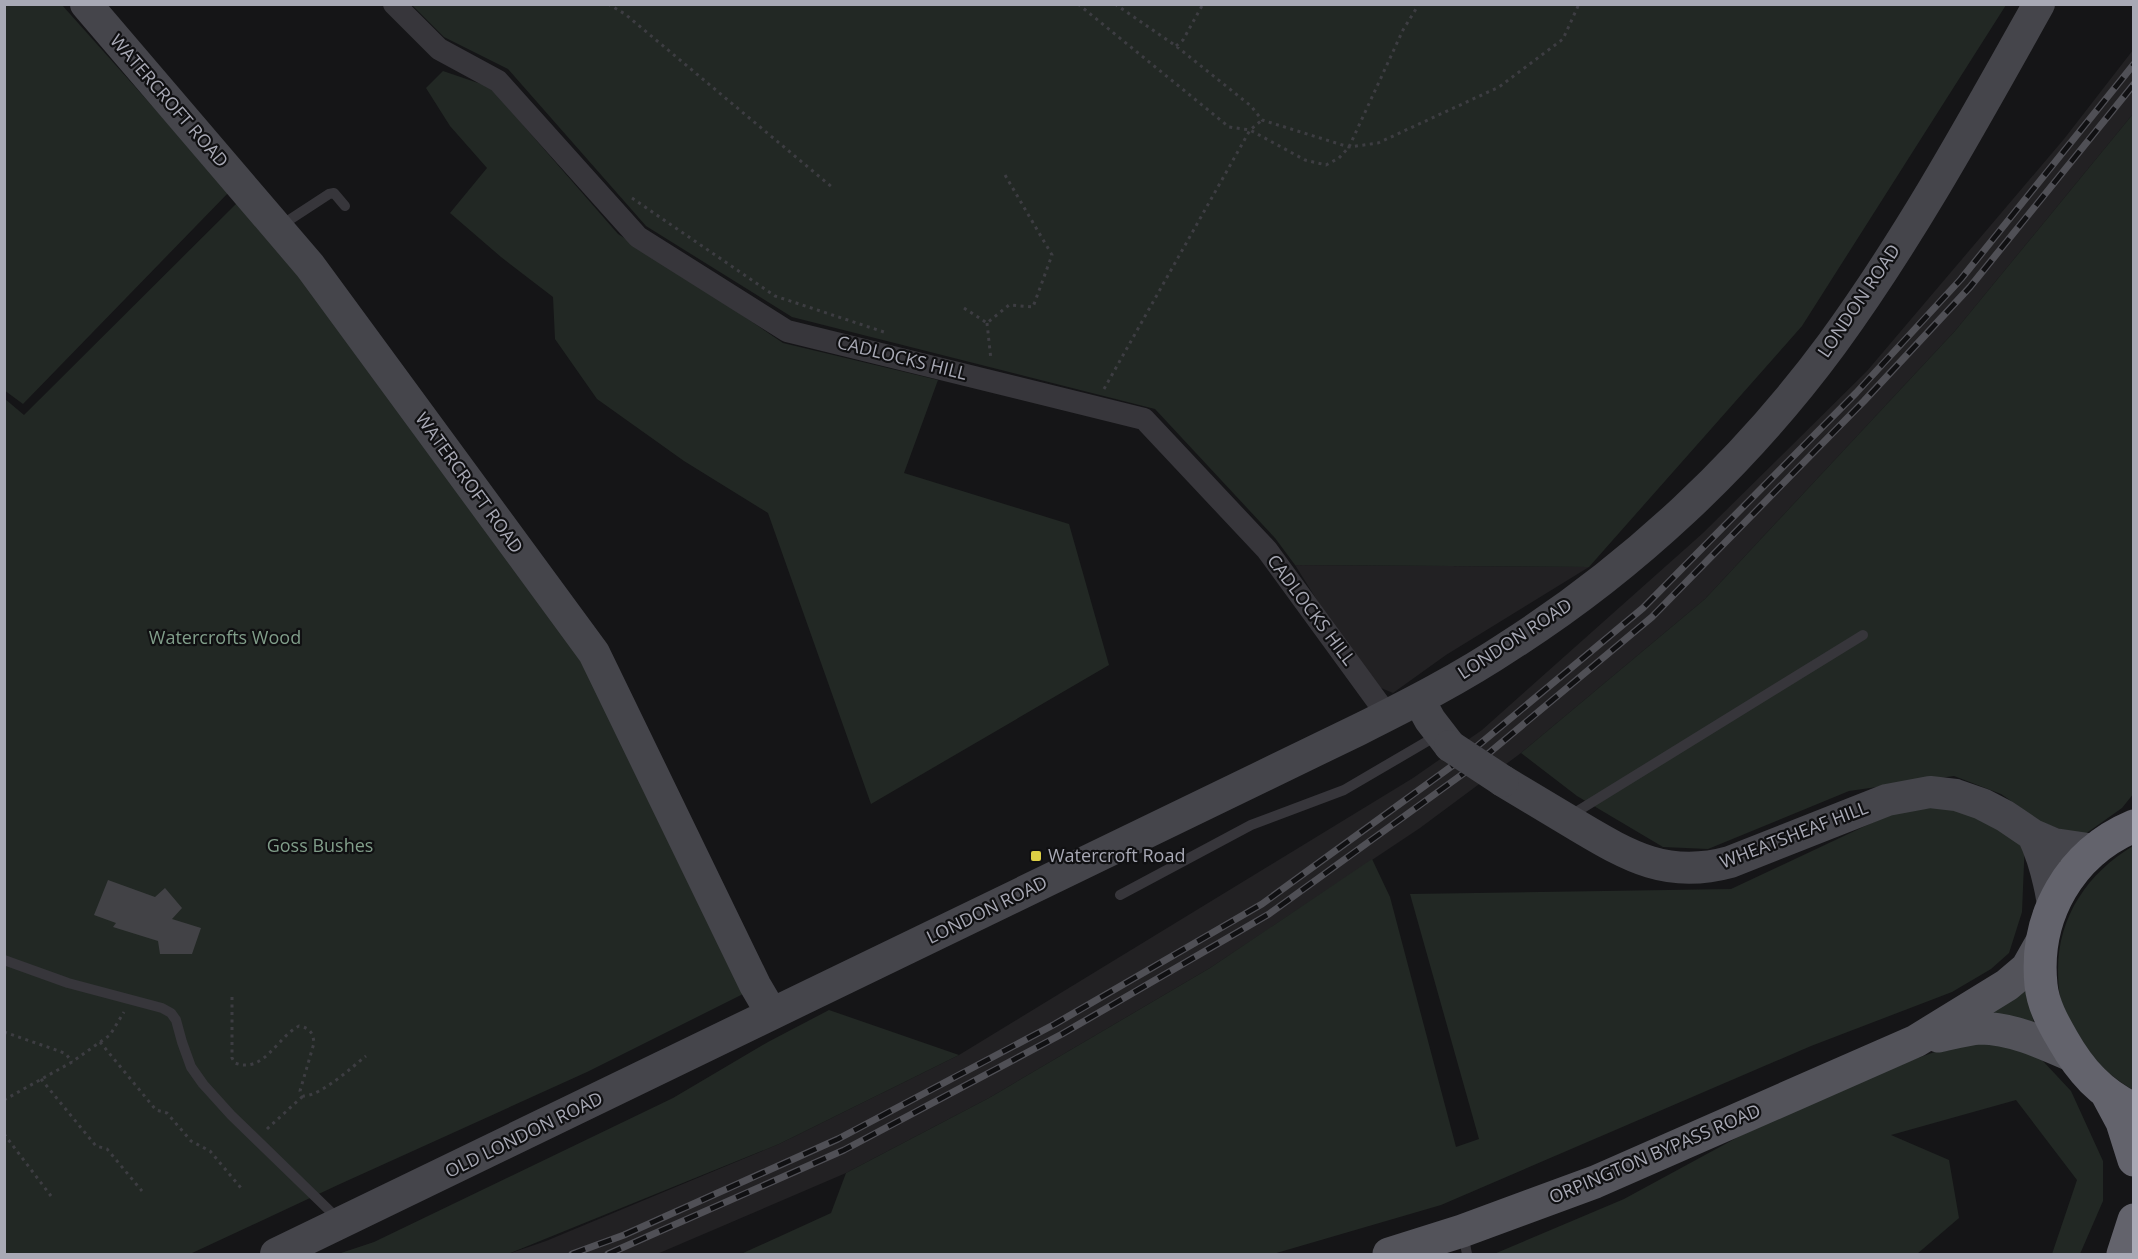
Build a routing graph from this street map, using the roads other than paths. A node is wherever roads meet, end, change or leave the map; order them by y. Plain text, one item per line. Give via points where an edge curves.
1 (86, 4) edge
2 (394, 4) edge
3 (2038, 4) edge
4 (345, 206) dead end
5 (277, 228) junction
6 (1863, 635) dead end
7 (1419, 700) junction
8 (1388, 716) junction
9 (1445, 740) junction
10 (1566, 819) junction
11 (2120, 831) edge
12 (2033, 836) junction
13 (1120, 895) dead end
14 (2053, 904) junction
15 (2040, 945) junction
16 (4, 960) edge
17 (772, 1014) junction
18 (1916, 1041) junction
19 (2071, 1055) junction
20 (2120, 1101) edge
21 (2133, 1160) edge
22 (2133, 1220) edge
23 (339, 1224) junction
24 (1464, 1243) edge
25 (276, 1254) edge
26 (1389, 1254) edge
27 (2123, 1254) edge

1 - 5 street, WATERCROFT ROAD
2 - 8 street, CADLOCKS HILL via 439,49 498,81 638,237 787,331 1144,419 1267,550
3 - 7 street, LONDON ROAD via 1870,290 1766,425 1670,522 1590,588 1510,645
4 - 5 lane via 334,193 328,194
5 - 17 street, WATERCROFT ROAD via 310,266 594,653
6 - 10 lane
7 - 8 street, LONDON ROAD
7 - 9 street, WHEATSHEAF HILL
8 - 17 street, LONDON ROAD
9 - 10 street, WHEATSHEAF HILL, bridge
9 - 13 lane via 1344,790 1251,825
10 - 12 street, WHEATSHEAF HILL via 1633,857 1686,868 1730,862 1887,800 1918,793 1969,799 2000,812
11 - 12 street, WHEATSHEAF HILL via 2067,847
11 - 14 highway via 2065,882
12 - 14 street via 2049,878
14 - 15 highway
15 - 18 main road, ORPINGTON BYPASS ROAD via 2027,968 2007,986
15 - 19 highway via 2041,986 2050,1018
16 - 23 lane via 171,1013 191,1066 203,1084
17 - 23 street, OLD LONDON ROAD
18 - 19 main road, ORPINGTON BYPASS ROAD via 1983,1028 2038,1041
18 - 24 main road, ORPINGTON BYPASS ROAD
19 - 20 highway via 2086,1074
20 - 21 highway
22 - 27 highway
23 - 25 street, OLD LONDON ROAD
24 - 26 main road, ORPINGTON BYPASS ROAD

